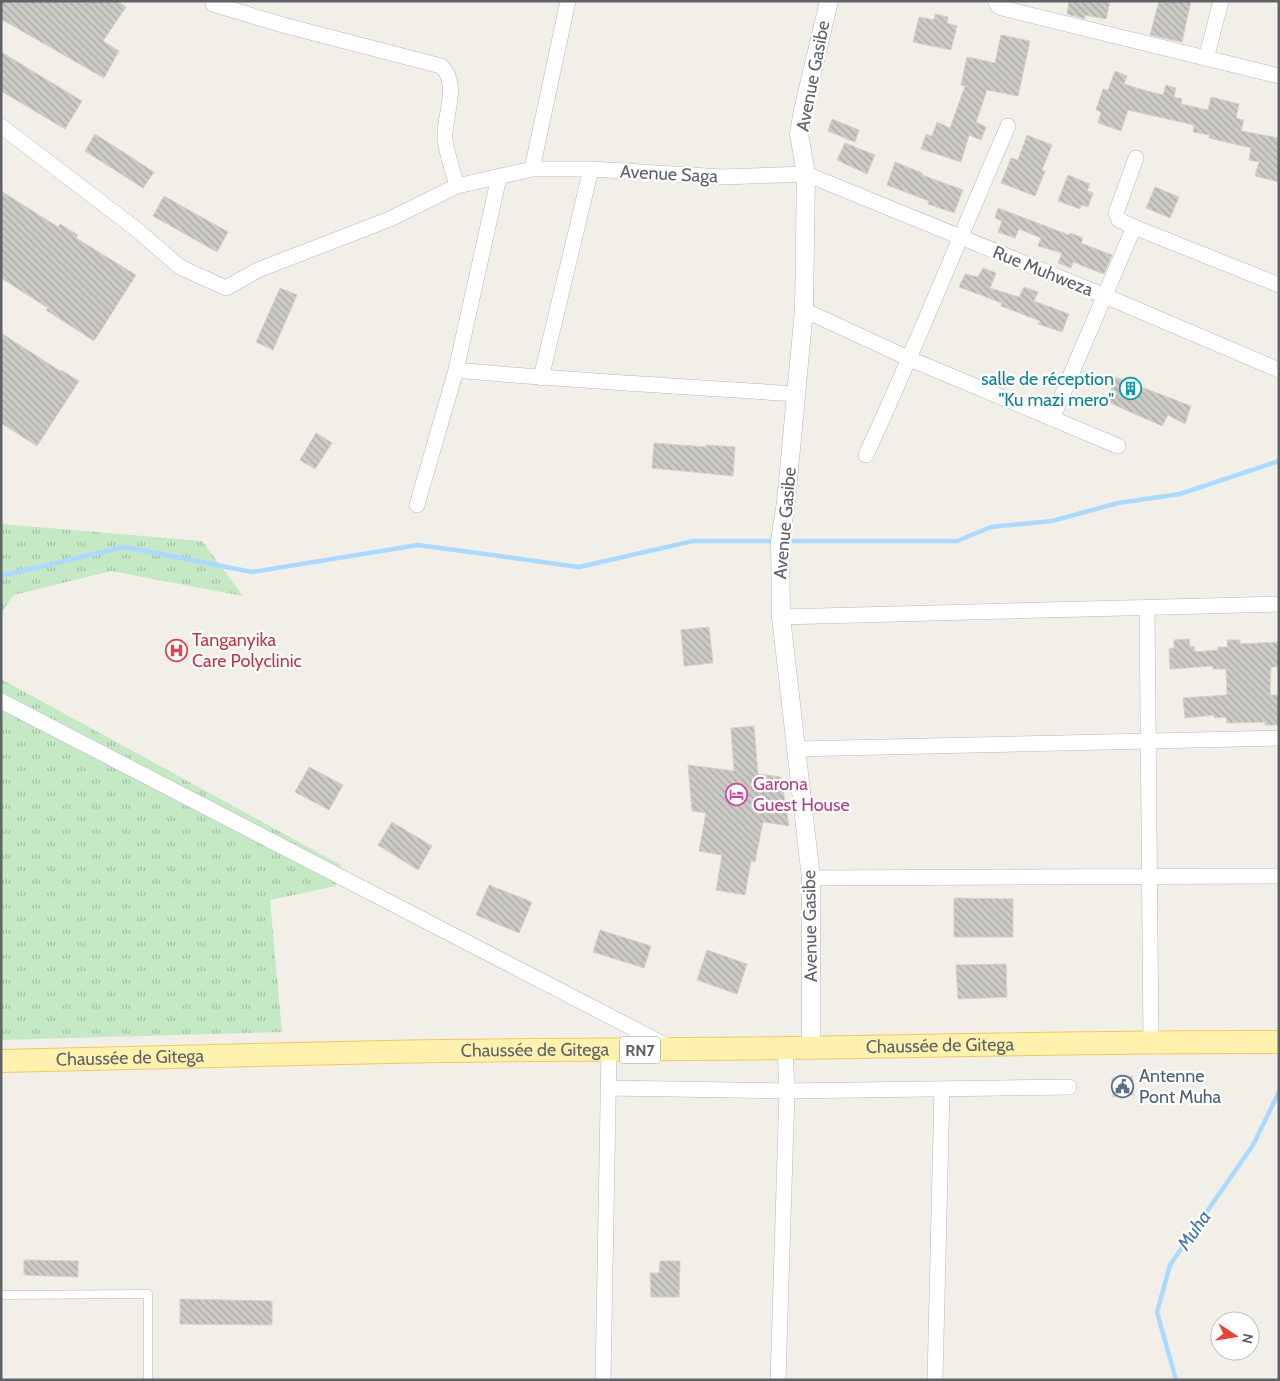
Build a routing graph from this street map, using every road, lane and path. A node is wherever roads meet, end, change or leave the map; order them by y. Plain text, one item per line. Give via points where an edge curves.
1 (568, 1) edge
2 (829, 1) edge
3 (995, 1) edge
4 (1221, 1) edge
5 (213, 4) dead end
6 (1206, 59) junction
7 (1279, 76) edge
8 (1, 126) edge
9 (1008, 126) dead end
10 (1136, 158) dead end
11 (532, 169) junction
12 (591, 169) junction
13 (806, 174) junction
14 (499, 177) junction
15 (457, 186) junction
16 (1134, 226) junction
17 (960, 237) junction
18 (1279, 285) edge
19 (1104, 296) junction
20 (804, 310) junction
21 (910, 359) junction
22 (456, 370) junction
23 (1279, 370) edge
24 (541, 378) junction
25 (797, 394) junction
26 (1052, 419) junction
27 (1118, 446) dead end
28 (866, 455) dead end
29 (417, 505) dead end
30 (1279, 604) edge
31 (1147, 607) junction
32 (781, 617) junction
33 (1, 701) edge
34 (1279, 738) edge
35 (1149, 740) junction
36 (795, 749) junction
37 (1279, 876) edge
38 (1149, 877) junction
39 (811, 878) junction
40 (1151, 1042) junction
41 (1279, 1042) edge
42 (673, 1048) junction
43 (786, 1048) junction
44 (811, 1048) junction
45 (609, 1051) junction
46 (1, 1061) edge
47 (1068, 1087) dead end
48 (609, 1088) junction
49 (942, 1090) junction
50 (787, 1091) junction
51 (1, 1295) edge
52 (148, 1380) edge
53 (603, 1380) edge
54 (778, 1380) edge
55 (935, 1380) edge

1 - 11 street
2 - 13 street, Avenue Gasibe via 802,110 799,134
3 - 6 street via 1002,8
4 - 6 street
5 - 15 street via 441,66 450,77 445,141
6 - 7 street
8 - 15 street, Avenue Saga via 136,229 180,267 226,288 258,270 390,219
9 - 17 street
10 - 16 street via 1116,213 1119,220
11 - 12 street, Avenue Saga
11 - 14 street, Avenue Saga
12 - 13 street, Avenue Saga via 723,177
12 - 24 street
13 - 17 street, Rue Muhweza
13 - 20 street, Avenue Gasibe
14 - 15 street, Avenue Saga
14 - 22 street
16 - 18 street
16 - 19 street
17 - 19 street, Rue Muhweza
17 - 21 street
19 - 23 street, Rue Muhweza
19 - 26 street
20 - 21 street
20 - 25 street, Avenue Gasibe
21 - 26 street
21 - 28 street
22 - 24 street
22 - 29 street
24 - 25 street
25 - 32 street, Avenue Gasibe via 780,541
26 - 27 street
30 - 31 street
31 - 32 street
31 - 35 street
32 - 36 street, Avenue Gasibe
33 - 42 street
34 - 35 street
35 - 36 street
35 - 38 street
36 - 39 street, Avenue Gasibe
37 - 38 street
38 - 39 street
38 - 40 street
39 - 44 street, Avenue Gasibe
40 - 41 main road, Chaussée de Gitega / RN7
40 - 44 main road, Chaussée de Gitega / RN7
42 - 43 main road, Chaussée de Gitega / RN7
42 - 45 main road, Chaussée de Gitega / RN7
43 - 44 main road, Chaussée de Gitega / RN7
43 - 50 street
45 - 46 main road, Chaussée de Gitega / RN7 via 388,1052
45 - 48 street
47 - 49 street
48 - 50 street
48 - 53 street
49 - 50 street
49 - 55 street
50 - 54 street
51 - 52 lane via 148,1294

